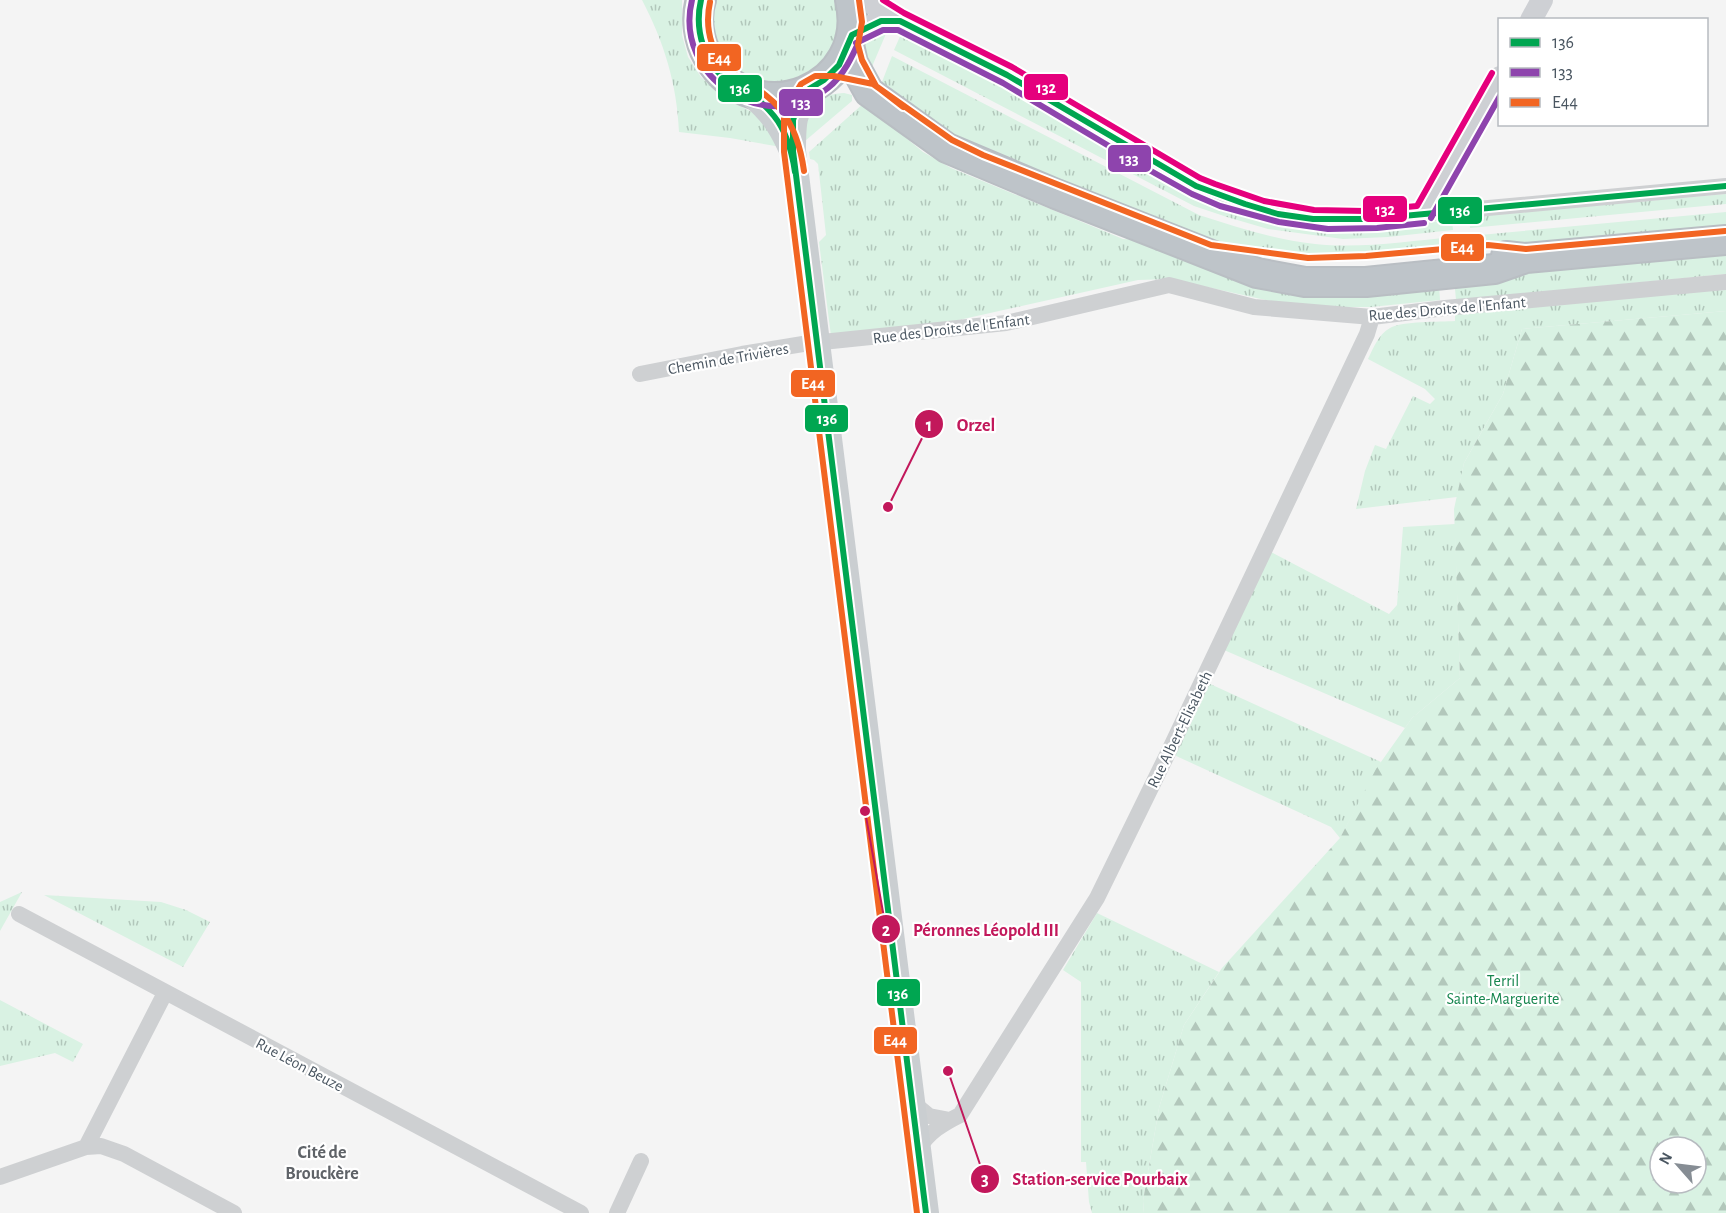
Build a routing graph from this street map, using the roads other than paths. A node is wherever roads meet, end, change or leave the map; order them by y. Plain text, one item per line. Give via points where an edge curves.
1 (850, 0) edge
2 (866, 0) edge
3 (1542, 0) edge
4 (699, 1) edge
5 (1532, 18) edge
6 (900, 21) junction
7 (850, 40) junction
8 (1498, 81) edge
9 (813, 87) junction
10 (868, 92) junction
11 (751, 94) junction
12 (793, 151) junction
13 (1726, 186) edge
14 (1423, 214) junction
15 (1726, 240) edge
16 (1726, 282) edge
17 (1372, 317) junction
18 (815, 343) junction
19 (640, 374) dead end
20 (19, 914) dead end
21 (165, 993) junction
22 (912, 1102) junction
23 (950, 1120) junction
24 (86, 1148) junction
25 (918, 1149) junction
26 (641, 1161) dead end
27 (0, 1178) edge
28 (234, 1213) edge
29 (581, 1213) edge
30 (616, 1213) edge
31 (926, 1213) edge

1 - 7 highway
2 - 6 street
3 - 5 street
4 - 11 highway via 698,27 703,49 714,68 731,84
6 - 7 street via 881,21
6 - 14 street via 1007,75 1175,175 1223,198 1329,220
7 - 9 highway via 839,64
7 - 10 highway via 853,63
8 - 14 street
9 - 10 highway via 834,85
9 - 11 highway via 784,97
9 - 12 main road via 793,120
10 - 15 highway via 947,148 1209,254 1308,267 1477,254 1526,258
11 - 12 main road via 779,122
12 - 18 main road
13 - 14 street
16 - 17 street, Rue des Droits de l'Enfant
17 - 18 street, Rue des Droits de l'Enfant via 1254,307 1170,285 1006,323
17 - 23 street, Rue Albert-Elisabeth via 1202,684 1097,898 960,1115
18 - 19 street, Chemin de Trivières
18 - 22 main road
20 - 21 street, Rue Léon Beuze
21 - 24 street
21 - 29 street, Rue Léon Beuze
22 - 23 street via 929,1116
22 - 25 main road
23 - 25 street, Rue Albert-Elisabeth via 935,1128
24 - 27 street
24 - 28 street via 101,1146 124,1154
25 - 31 main road
26 - 30 street

